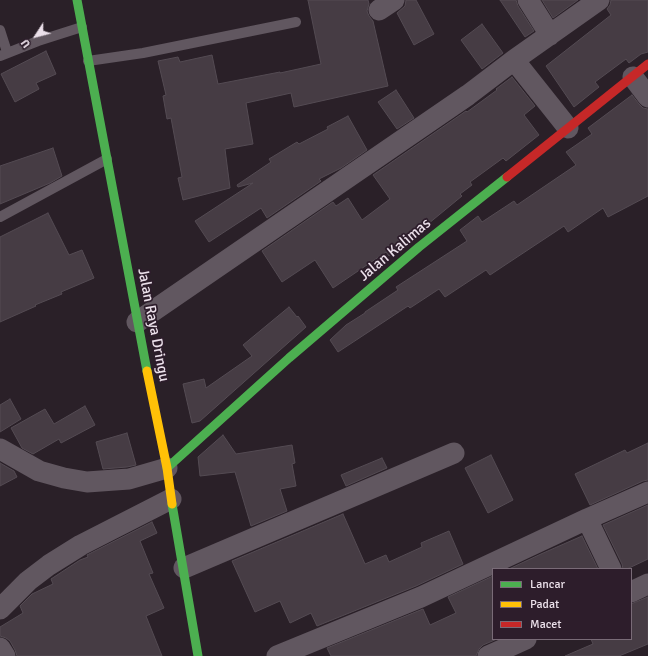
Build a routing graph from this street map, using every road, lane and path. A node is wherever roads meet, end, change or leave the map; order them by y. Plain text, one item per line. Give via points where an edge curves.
1 (77, 0) edge
2 (528, 0) edge
3 (599, 0) edge
4 (296, 22) dead end
5 (82, 27) junction
6 (0, 30) edge
7 (550, 34) junction
8 (3, 54) edge
9 (514, 60) junction
10 (88, 61) junction
11 (640, 70) edge
12 (648, 97) edge
13 (568, 128) junction
14 (107, 160) junction
15 (0, 218) edge
16 (137, 322) junction
17 (0, 449) edge
18 (454, 453) dead end
19 (167, 468) junction
20 (648, 492) edge
21 (171, 499) junction
22 (587, 519) junction
23 (184, 568) junction
24 (611, 568) edge
25 (648, 584) edge
26 (632, 592) edge
27 (0, 609) edge
28 (524, 640) edge
29 (0, 648) edge
30 (5, 656) edge
31 (198, 656) edge
32 (277, 656) edge
33 (488, 656) edge

1 - 5 main road, Jalan Raya Dringu
2 - 7 street
3 - 7 street
4 - 10 lane via 143,53
5 - 8 lane
5 - 10 main road, Jalan Raya Dringu
6 - 8 lane
7 - 9 street
9 - 13 street
9 - 16 street via 468,95
10 - 14 main road, Jalan Raya Dringu
11 - 12 street
11 - 13 main road, Jalan Kalimas
13 - 19 main road, Jalan Kalimas via 419,247 289,358
14 - 15 lane
14 - 16 main road, Jalan Raya Dringu
16 - 19 main road, Jalan Raya Dringu
17 - 19 street via 39,471 87,482 129,479
18 - 23 street
19 - 21 main road, Jalan Raya Dringu
20 - 22 street
21 - 23 main road, Jalan Raya Dringu
21 - 27 street via 81,545 49,565 28,581
22 - 24 street
22 - 32 street via 421,597
23 - 31 main road, Jalan Raya Dringu
25 - 26 street
28 - 33 street
29 - 30 street

